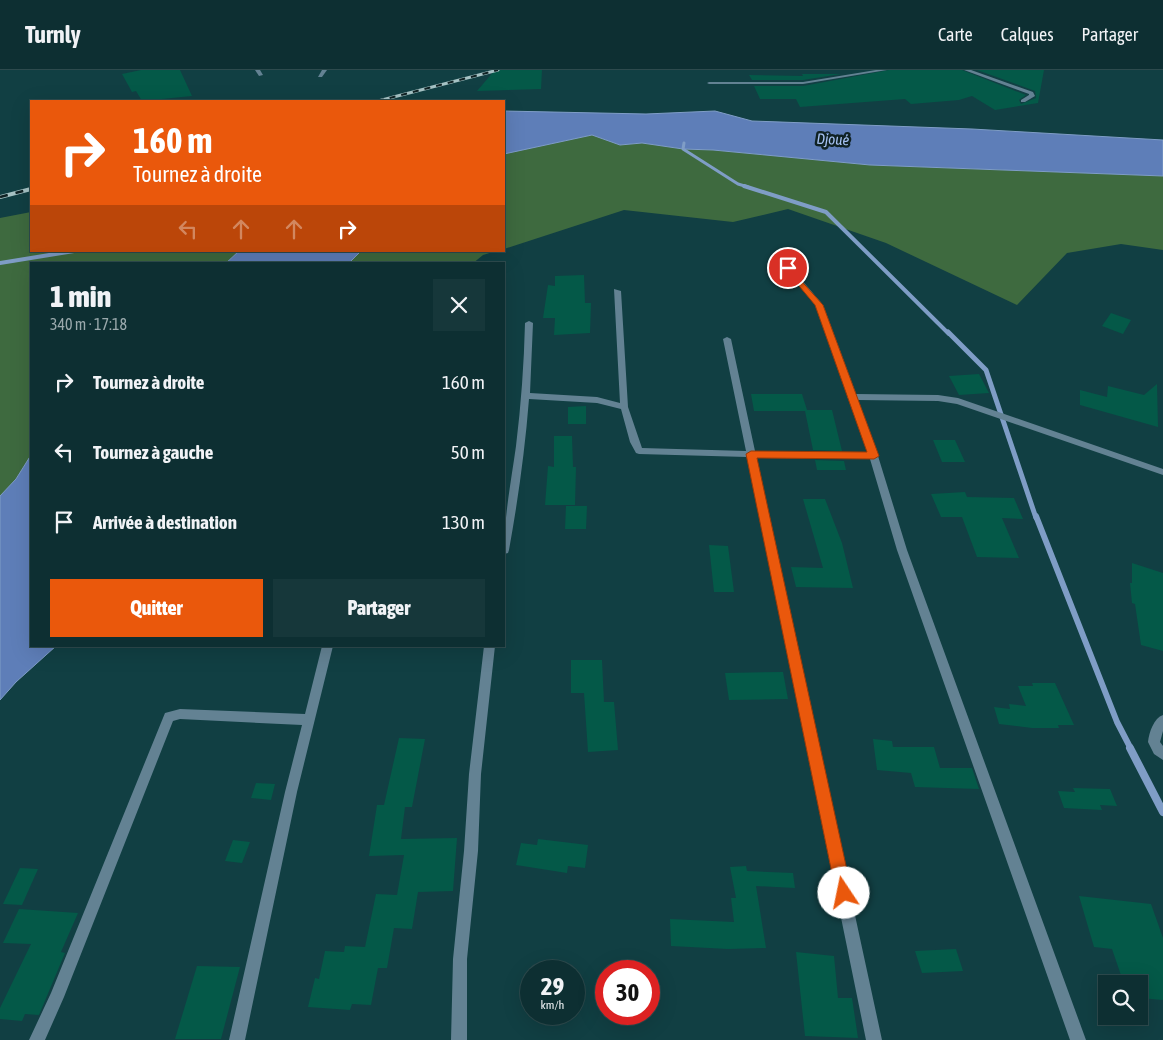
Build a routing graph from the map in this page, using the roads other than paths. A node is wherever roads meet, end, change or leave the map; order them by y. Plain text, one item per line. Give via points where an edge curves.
1 (257, 70) edge
2 (324, 70) edge
3 (883, 70) edge
4 (966, 70) edge
5 (261, 75) dead end
6 (320, 76) dead end
7 (709, 83) dead end
8 (1023, 101) dead end
9 (781, 259) dead end
10 (617, 290) dead end
11 (529, 323) dead end
12 (727, 338) dead end
13 (527, 396) junction
14 (851, 397) junction
15 (624, 407) junction
16 (751, 454) junction
17 (874, 456) junction
18 (1163, 472) edge
19 (505, 545) edge
20 (328, 647) edge
21 (490, 647) edge
22 (309, 720) junction
23 (1163, 720) edge
24 (1163, 754) edge
25 (37, 1040) edge
26 (237, 1040) edge
27 (460, 1040) edge
28 (874, 1040) edge
29 (1078, 1040) edge

1 - 5 street
2 - 6 street
3 - 7 street via 803,83
4 - 8 street via 1031,93 1032,96
9 - 14 street via 819,305
10 - 15 street
11 - 13 street
12 - 16 street
13 - 15 street via 598,400
13 - 19 street
14 - 17 street
14 - 18 street via 958,401
15 - 16 street via 639,451
16 - 17 street
16 - 28 street
17 - 29 street via 902,550
20 - 22 street
21 - 27 street via 475,774 460,959
22 - 25 street via 180,714 169,717
22 - 26 street
23 - 24 street via 1152,740

